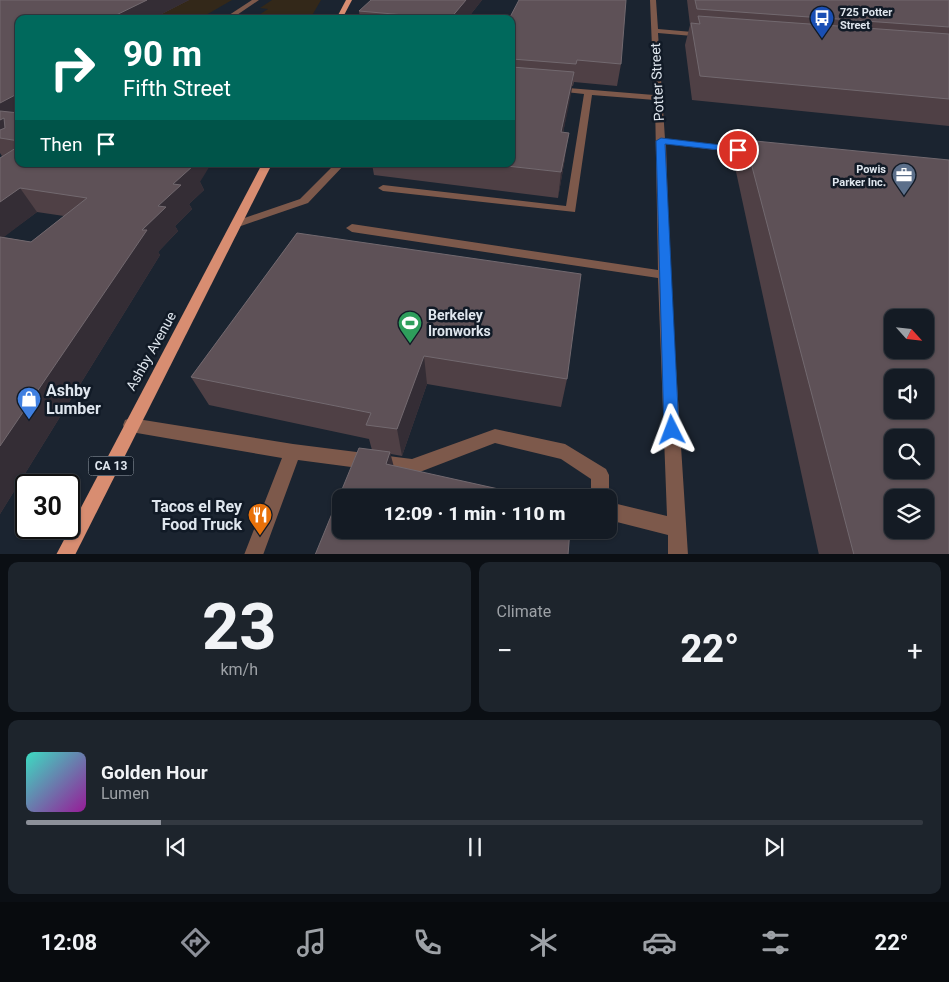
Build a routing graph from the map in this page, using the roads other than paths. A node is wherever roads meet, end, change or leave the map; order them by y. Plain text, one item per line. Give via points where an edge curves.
1 (256, 0) edge
2 (349, 0) edge
3 (652, 0) edge
4 (232, 15) edge
5 (341, 15) edge
6 (654, 31) junction
7 (711, 35) edge
8 (550, 88) edge
9 (588, 92) junction
10 (658, 98) junction
11 (661, 141) junction
12 (766, 153) edge
13 (266, 167) edge
14 (337, 167) edge
15 (383, 188) dead end
16 (237, 224) junction
17 (352, 228) dead end
18 (664, 275) junction
19 (131, 425) junction
20 (293, 452) junction
21 (600, 489) edge
22 (617, 513) edge
23 (676, 528) junction
24 (65, 554) edge
25 (253, 554) edge
26 (678, 554) edge

1 - 4 street
2 - 5 main road
3 - 6 street, Potter Street
6 - 7 street
6 - 10 street, Potter Street
8 - 9 street
9 - 10 street
9 - 15 street via 572,210
10 - 11 street, Potter Street
11 - 12 street
11 - 18 street, Potter Street
13 - 16 main road, Ashby Avenue / CA 13
14 - 16 street via 304,202
16 - 19 main road, Ashby Avenue / CA 13
17 - 18 street
18 - 23 street, Potter Street
19 - 20 street
19 - 24 main road, Ashby Avenue / CA 13
20 - 21 street via 412,467 494,436 565,452 600,475
20 - 25 street
22 - 23 street
23 - 26 street, Potter Street

